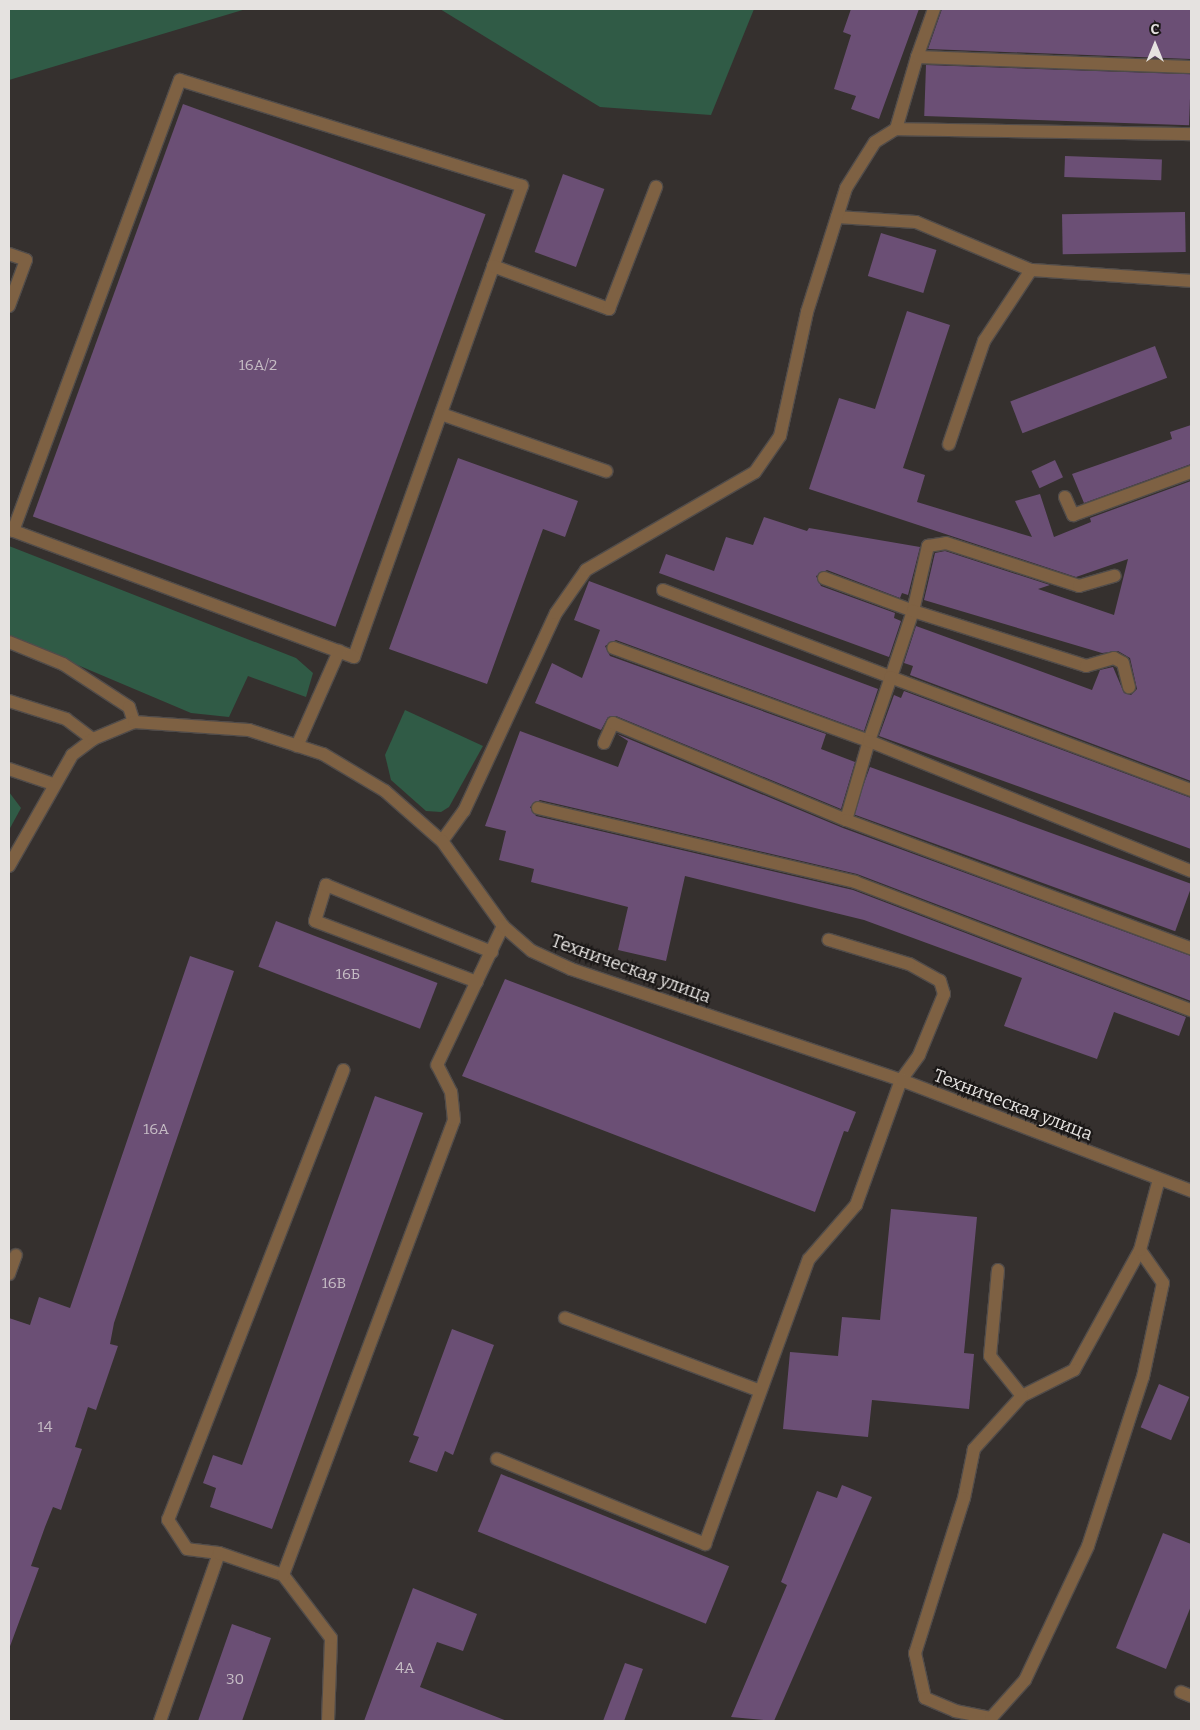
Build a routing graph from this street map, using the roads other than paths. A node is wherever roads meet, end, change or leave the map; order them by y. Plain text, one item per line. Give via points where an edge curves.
1 (934, 9) edge
2 (916, 57) junction
3 (1191, 67) edge
4 (896, 129) junction
5 (1191, 134) edge
6 (656, 187) dead end
7 (837, 217) junction
8 (9, 254) edge
9 (494, 266) junction
10 (1031, 270) junction
11 (1191, 281) edge
12 (9, 306) edge
13 (440, 414) junction
14 (949, 444) dead end
15 (606, 471) dead end
16 (1191, 472) edge
17 (1065, 497) dead end
18 (1115, 576) dead end
19 (824, 578) dead end
20 (663, 590) dead end
21 (913, 611) junction
22 (9, 642) edge
23 (613, 648) dead end
24 (339, 651) junction
25 (891, 677) junction
26 (1129, 688) dead end
27 (9, 701) edge
28 (134, 722) junction
29 (93, 739) junction
30 (870, 741) junction
31 (604, 743) dead end
32 (298, 746) junction
33 (9, 769) edge
34 (53, 784) junction
35 (1191, 790) edge
36 (538, 808) dead end
37 (846, 820) junction
38 (442, 841) junction
39 (9, 866) edge
40 (1191, 871) edge
41 (503, 926) junction
42 (829, 940) dead end
43 (1191, 948) edge
44 (492, 952) junction
45 (477, 982) junction
46 (1191, 1010) edge
47 (343, 1070) dead end
48 (901, 1080) junction
49 (1159, 1179) junction
50 (1191, 1191) edge
51 (1140, 1250) junction
52 (16, 1255) dead end
53 (998, 1270) dead end
54 (9, 1274) edge
55 (566, 1318) dead end
56 (760, 1391) junction
57 (1022, 1396) junction
58 (497, 1460) dead end
59 (219, 1553) junction
60 (283, 1575) junction
61 (160, 1721) edge
62 (328, 1721) edge

1 - 2 street
2 - 3 street
2 - 4 street
4 - 5 street
4 - 7 street via 875,142 846,188
6 - 9 street via 609,309
7 - 10 street via 916,222
7 - 38 street via 805,321 780,436 755,472 586,570 556,613 464,811
8 - 12 street via 26,260
9 - 13 street
9 - 24 street via 522,186 180,80 13,531
10 - 11 street
10 - 14 street via 984,340
13 - 15 street
13 - 24 street via 354,657
16 - 17 street via 1073,515
18 - 21 street via 1079,586 946,543 928,546
19 - 21 street
20 - 25 street
21 - 25 street
21 - 26 street via 1086,666 1114,658 1124,663
22 - 28 street via 63,664 88,680 130,707
23 - 30 street
24 - 32 street
25 - 30 street
25 - 35 street
27 - 29 street via 66,719
28 - 29 street, Техническая улица
28 - 32 street, Техническая улица via 249,730
29 - 34 street, Техническая улица via 72,755
30 - 37 street
30 - 40 street
31 - 37 street via 613,723
32 - 38 street, Техническая улица via 323,754 385,791
33 - 34 street
34 - 39 street, Техническая улица
36 - 46 street via 854,882
37 - 43 street
38 - 41 street, Техническая улица
41 - 44 street
41 - 48 street, Техническая улица via 532,951 571,969
42 - 48 street via 909,964 940,981 944,994 919,1055
44 - 45 street
44 - 45 street via 326,886 315,921
45 - 60 street via 437,1065 451,1092 454,1120
47 - 59 street via 168,1520 187,1549
48 - 49 street, Техническая улица
48 - 56 street via 856,1205 809,1259
49 - 50 street, Техническая улица
49 - 51 street
51 - 57 street via 1074,1370
51 - 57 street via 1163,1283 1143,1377 1088,1546 1025,1680 992,1718 955,1711 925,1698 915,1653 964,1498 974,1449
52 - 54 street
53 - 57 street via 990,1356
55 - 56 street
56 - 58 street via 705,1544
59 - 60 street
59 - 61 street
60 - 62 street via 331,1638

